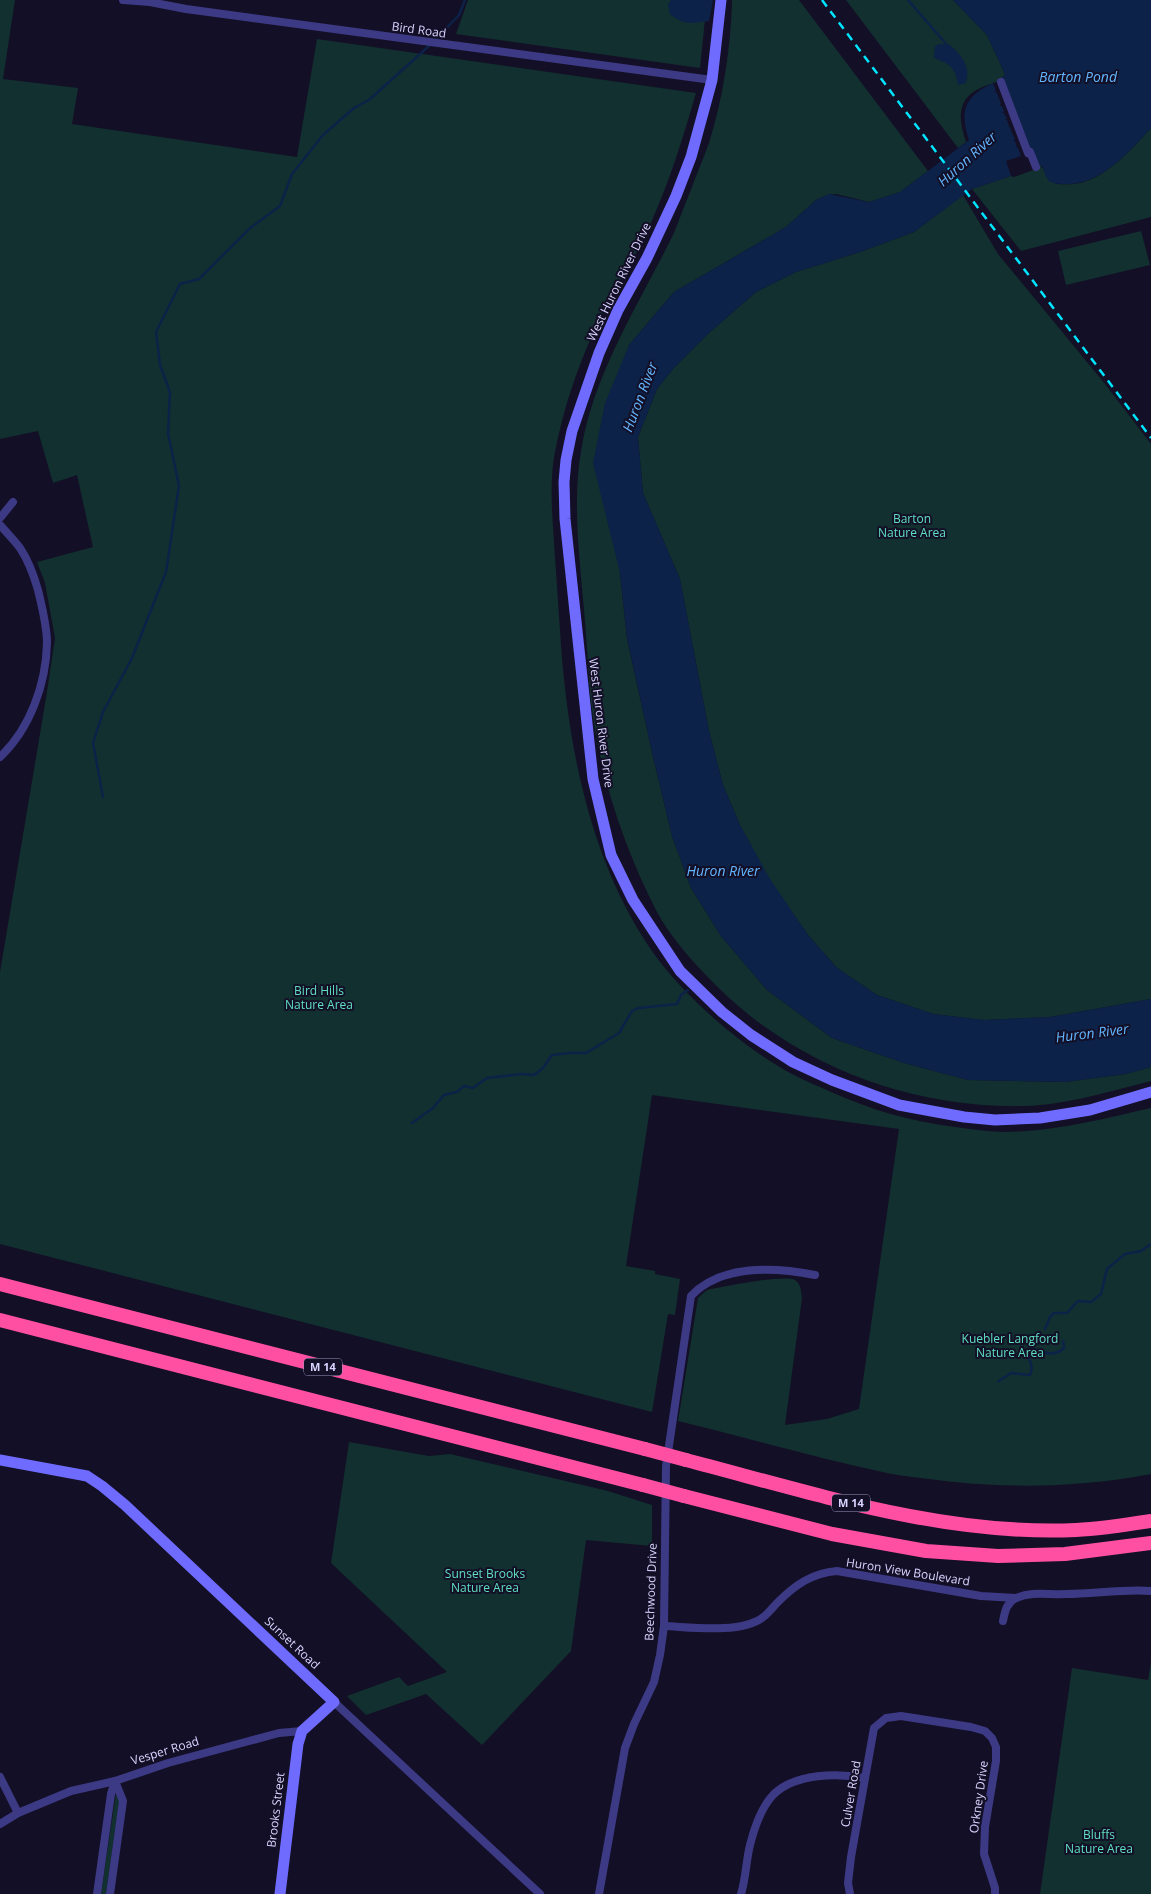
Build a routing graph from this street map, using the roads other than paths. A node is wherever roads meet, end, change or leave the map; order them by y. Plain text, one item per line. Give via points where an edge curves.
1 (122, 0) edge
2 (721, 0) edge
3 (712, 80) junction
4 (1001, 82) dead end
5 (1036, 167) dead end
6 (14, 502) dead end
7 (0, 518) edge
8 (0, 525) edge
9 (0, 757) edge
10 (1151, 1092) edge
11 (815, 1275) dead end
12 (0, 1284) edge
13 (0, 1320) edge
14 (0, 1460) edge
15 (1151, 1521) edge
16 (1151, 1543) edge
17 (1151, 1592) edge
18 (1016, 1598) junction
19 (1004, 1621) dead end
20 (664, 1626) junction
21 (334, 1702) junction
22 (902, 1716) joint
23 (302, 1731) junction
24 (0, 1777) edge
25 (865, 1778) junction
26 (115, 1781) junction
27 (18, 1813) junction
28 (0, 1824) edge
29 (97, 1894) edge
30 (110, 1894) edge
31 (280, 1894) edge
32 (540, 1894) edge
33 (600, 1894) edge
34 (741, 1894) edge
35 (850, 1894) edge
36 (995, 1894) edge

1 - 3 street, Bird Road
2 - 3 street, West Huron River Drive
3 - 10 street, West Huron River Drive via 691,157 647,258 599,353 572,431 566,460 565,520 593,779 611,855 633,900 680,971 751,1035 793,1062 832,1080 898,1105 995,1120 1040,1118 1090,1110
4 - 5 street
6 - 7 street
8 - 9 street via 21,549 35,578 47,643 35,704 21,731
11 - 20 street, Beechwood Drive via 764,1269 721,1276 700,1286 691,1296 666,1466
12 - 15 highway, M 14, bridge via 867,1507 948,1523 1019,1529 1076,1530
13 - 16 highway, bridge via 832,1534 926,1551 998,1556 1065,1554
14 - 21 street, Sunset Road via 77,1473 95,1480
17 - 18 street, Huron View Boulevard via 1033,1594
18 - 19 street via 1005,1610
18 - 20 street, Huron View Boulevard via 981,1596 837,1571 824,1572 798,1584 762,1618 748,1625
20 - 33 street, Beechwood Drive via 654,1682 626,1748
21 - 23 street
21 - 32 street, Sunset Road
22 - 25 street, Culver Road via 886,1718 874,1728
22 - 36 street, Orkney Drive via 971,1727 985,1731 992,1738 996,1760 984,1854
23 - 26 street, Vesper Road via 279,1733 226,1747
23 - 31 street, Brooks Street
24 - 27 street
25 - 34 street via 819,1775 774,1794 761,1813 750,1844
25 - 35 street, Culver Road via 851,1857
26 - 27 street, Vesper Road via 71,1791
26 - 29 street
26 - 30 street via 123,1801
27 - 28 street, Vesper Road

